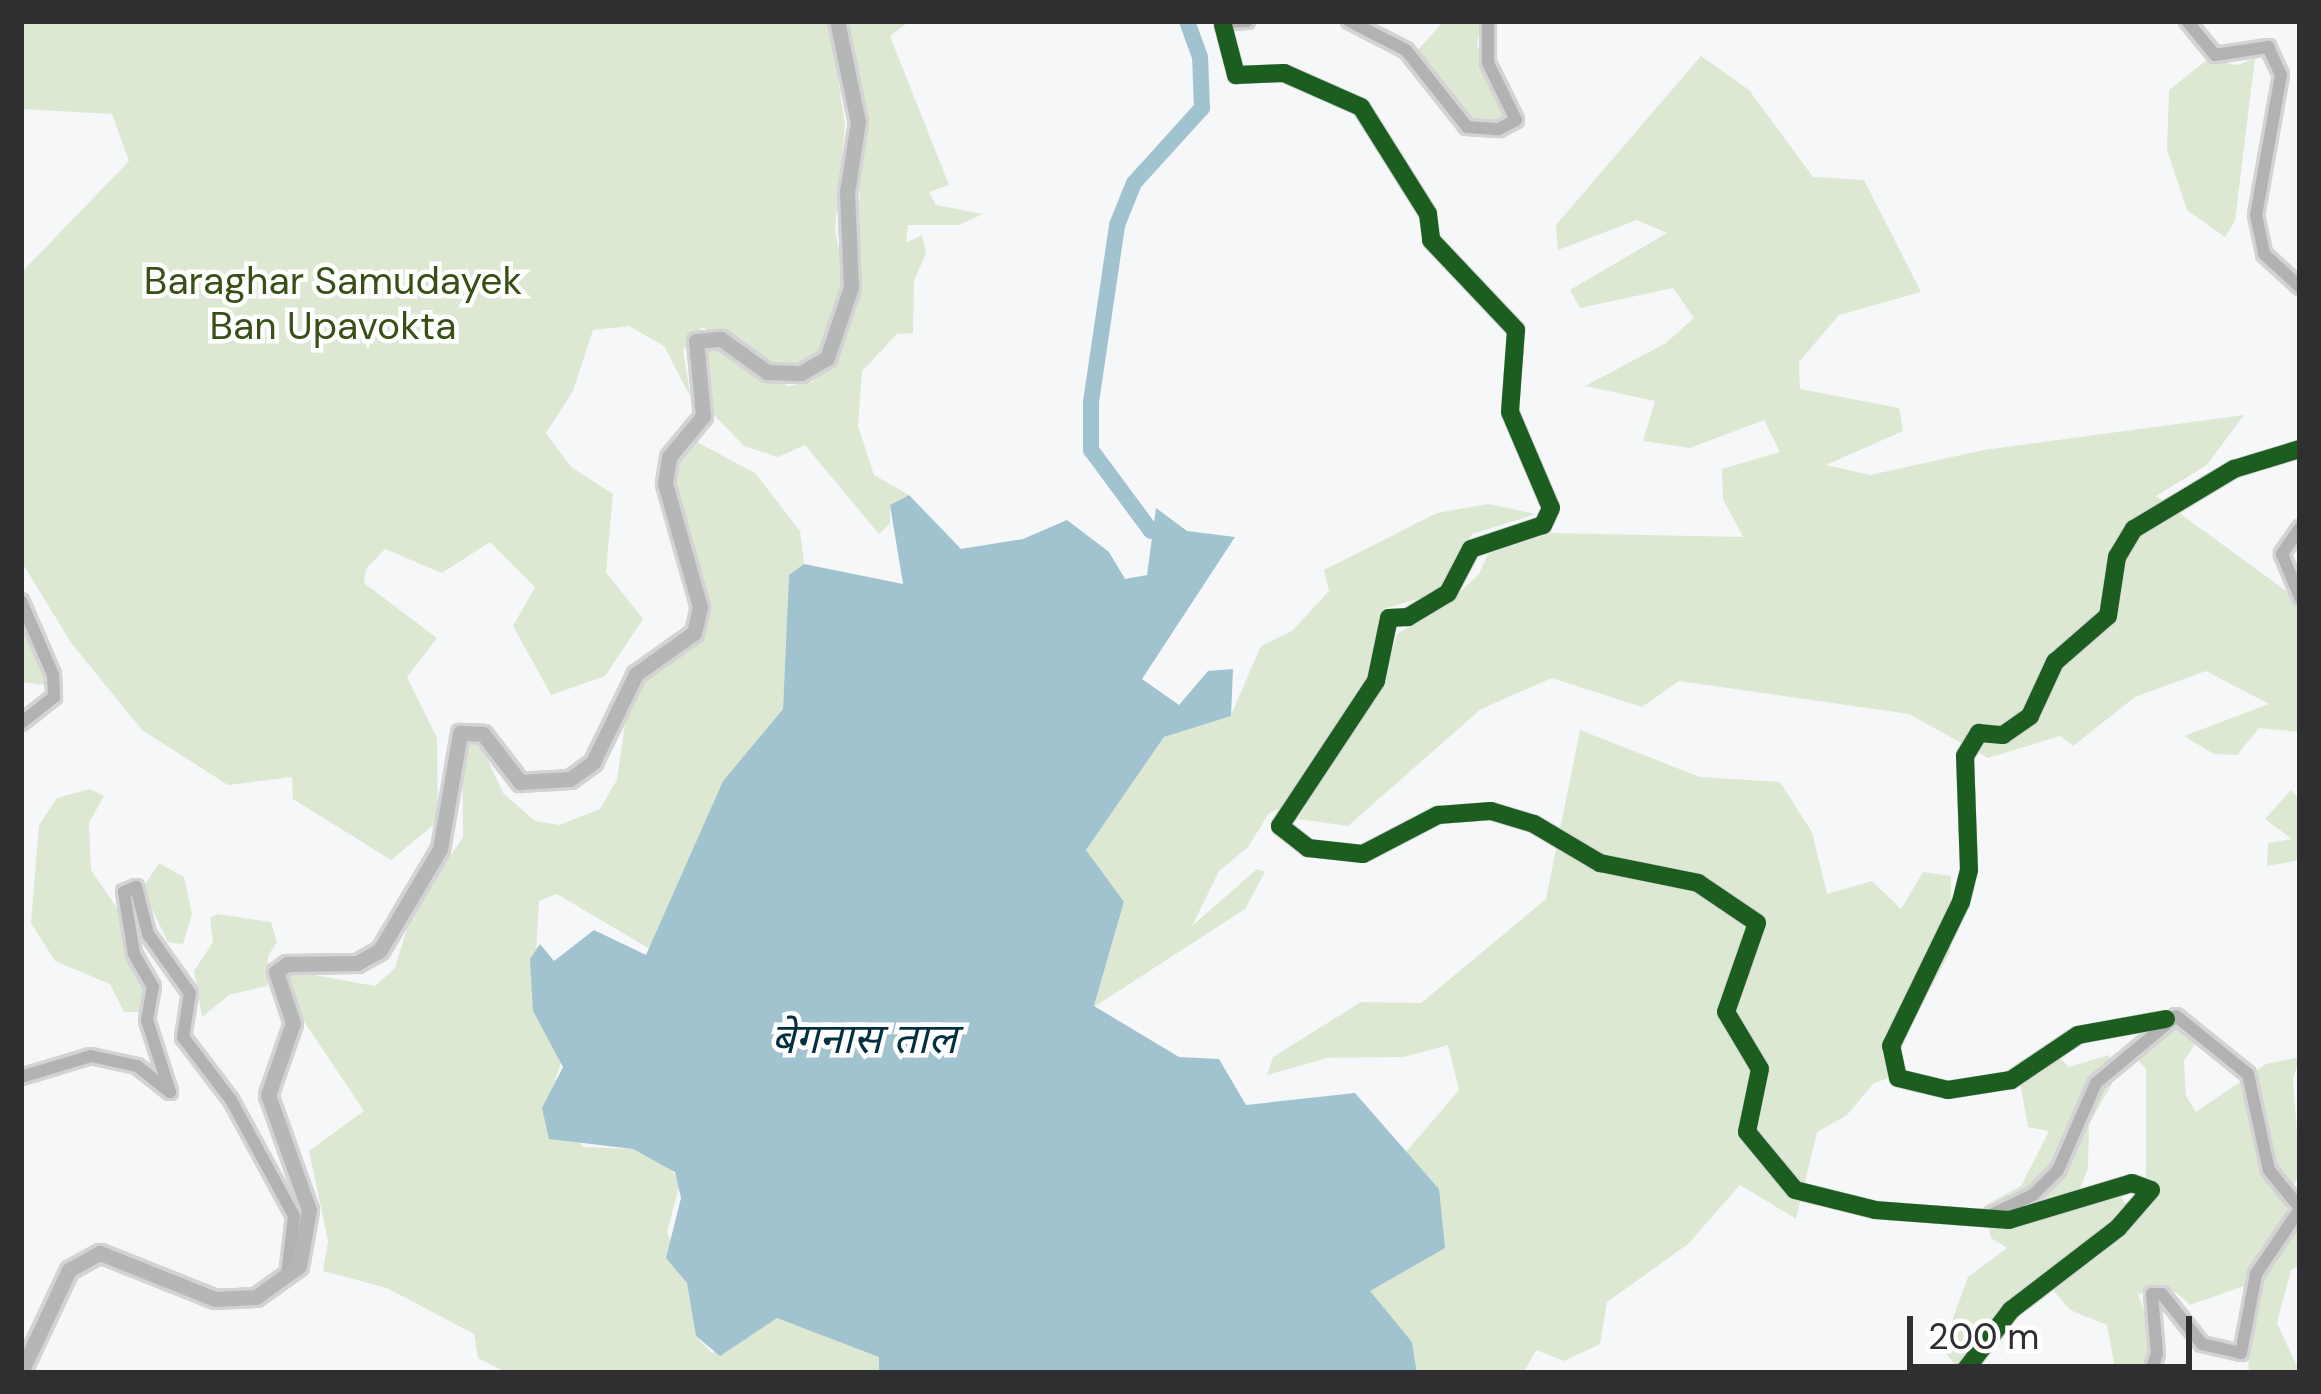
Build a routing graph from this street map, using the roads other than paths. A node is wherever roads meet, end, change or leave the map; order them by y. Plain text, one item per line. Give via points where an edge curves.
1 (837, 21) edge
2 (1247, 21) edge
3 (1349, 21) edge
4 (1488, 21) edge
5 (2187, 21) edge
6 (1223, 23) edge
7 (2300, 287) edge
8 (2300, 449) edge
9 (2300, 528) edge
10 (2300, 598) edge
11 (21, 601) edge
12 (21, 723) edge
13 (2165, 1019) junction
14 (21, 1077) edge
15 (2300, 1209) edge
16 (1984, 1219) junction
17 (287, 1277) junction
18 (21, 1372) edge
19 (1963, 1373) edge
20 (2150, 1373) edge

1 - 17 main road via 858,122 847,192 851,287 827,358 801,373 767,372 721,339 696,341 703,416 669,457 664,483 700,607 694,633 636,674 593,762 570,779 520,782 483,734 460,733 446,833 380,950 357,963 287,964 276,972 293,1023 268,1095 309,1210 306,1251
2 - 6 street
3 - 4 street via 1406,50 1467,127 1499,129 1516,120 1489,63
5 - 7 street via 2216,55 2268,47 2282,75 2256,215 2264,254
6 - 16 street via 1236,76 1284,73 1361,107 1428,214 1431,240 1516,330 1510,412 1551,508 1543,525 1471,550 1448,593 1408,617 1389,618 1376,681 1280,826 1308,848 1363,854 1438,815 1491,812 1534,824 1600,863 1698,883 1757,923 1726,1012 1760,1069 1746,1108 1760,1152 1795,1190 1875,1210
8 - 13 street via 2234,469 2134,529 2117,557 2108,616 2055,662 2030,716 2003,735 1978,733 1965,756 1969,870 1961,902 1891,1046 1898,1078 1948,1090 2011,1080 2078,1035
9 - 10 street via 2282,554
11 - 12 street via 53,675 54,697
13 - 15 street via 2188,1018 2248,1074 2272,1177
13 - 16 street via 2161,1033 2096,1083 2058,1170 2033,1195
14 - 17 street via 91,1057 137,1066 170,1092 147,1020 153,986 134,954 124,892 136,887 148,934 190,993 183,1037 231,1100 294,1216
15 - 20 street via 2256,1274 2241,1353 2202,1344 2162,1294 2152,1294 2157,1354
16 - 19 street via 2009,1220 2132,1183 2152,1190 2118,1228 2011,1310
17 - 18 main road via 256,1297 215,1299 100,1253 69,1270

